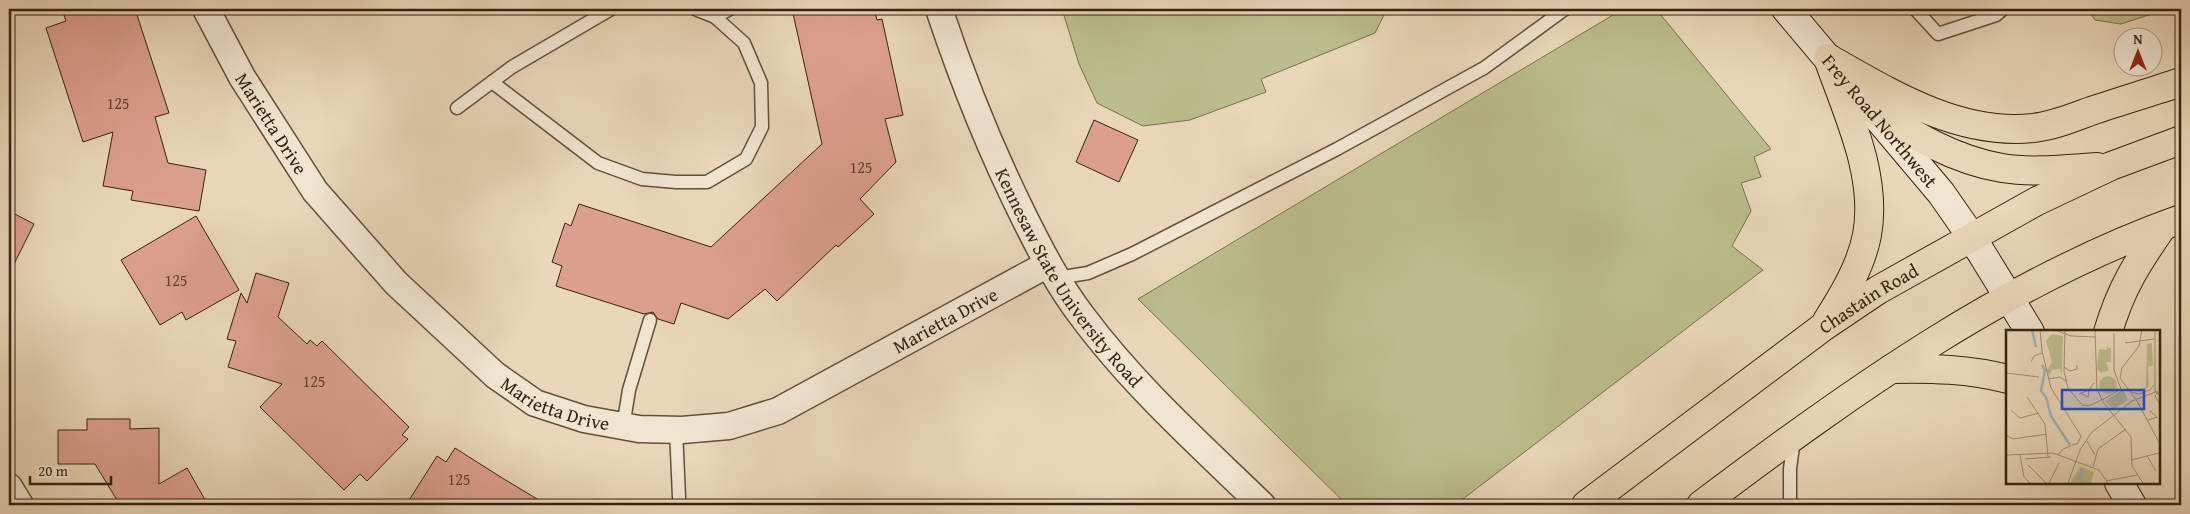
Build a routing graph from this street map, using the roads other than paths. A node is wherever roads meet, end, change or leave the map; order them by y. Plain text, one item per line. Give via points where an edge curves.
1 (206, 9) edge
2 (611, 9) edge
3 (695, 9) edge
4 (730, 9) edge
5 (939, 9) edge
6 (1565, 9) edge
7 (1916, 9) edge
8 (2004, 9) edge
9 (1792, 11) edge
10 (715, 17) junction
11 (1828, 58) junction
12 (492, 82) junction
13 (2181, 82) edge
14 (458, 108) dead end
15 (1871, 108) junction
16 (2181, 140) edge
17 (2111, 166) junction
18 (2172, 222) edge
19 (1971, 236) junction
20 (1052, 271) junction
21 (2009, 297) junction
22 (650, 320) dead end
23 (1823, 327) junction
24 (2029, 330) edge
25 (2109, 330) edge
26 (1891, 369) junction
27 (2006, 379) edge
28 (623, 427) junction
29 (676, 430) junction
30 (1794, 435) junction
31 (9, 487) edge
32 (679, 497) dead end
33 (20, 505) edge
34 (1262, 505) edge
35 (1586, 505) edge
36 (1701, 505) edge
37 (1790, 505) edge

1 - 28 street, Marietta Drive via 242,77 315,191 396,283 494,375 535,403 584,420
2 - 12 lane
3 - 10 lane
4 - 10 lane
5 - 20 street, Kennesaw State University Road via 988,141
6 - 20 lane via 1484,68 1337,149 1132,254 1088,273
7 - 8 lane via 1938,34 1996,15
9 - 11 main road, Frey Road Northwest
10 - 12 lane via 744,43 761,82 762,127 746,159 707,182 642,179 598,163
11 - 13 main road via 1905,101 1946,117 2010,128 2034,128 2060,122
11 - 15 main road, Frey Road Northwest
11 - 23 main road via 1861,153 1869,192 1869,216 1867,235 1855,272
12 - 14 lane
15 - 17 main road via 1934,146 1970,161 2003,168 2042,170
15 - 19 main road, Frey Road Northwest via 1941,193
16 - 17 main road, Chastain Road
17 - 19 main road, Chastain Road
18 - 21 main road
18 - 25 main road via 2130,276 2117,300
19 - 21 main road, Frey Road Northwest
19 - 23 main road, Chastain Road via 1878,290
20 - 29 street, Marietta Drive via 778,411 728,426
20 - 34 street, Kennesaw State University Road via 1082,316 1121,364 1186,433
21 - 24 main road, Frey Road Northwest
21 - 26 main road
22 - 28 lane via 629,390
23 - 35 main road, Chastain Road
26 - 27 main road via 1954,369
26 - 30 main road
28 - 29 street, Marietta Drive
29 - 32 lane
30 - 36 main road
30 - 37 lane
31 - 33 street

